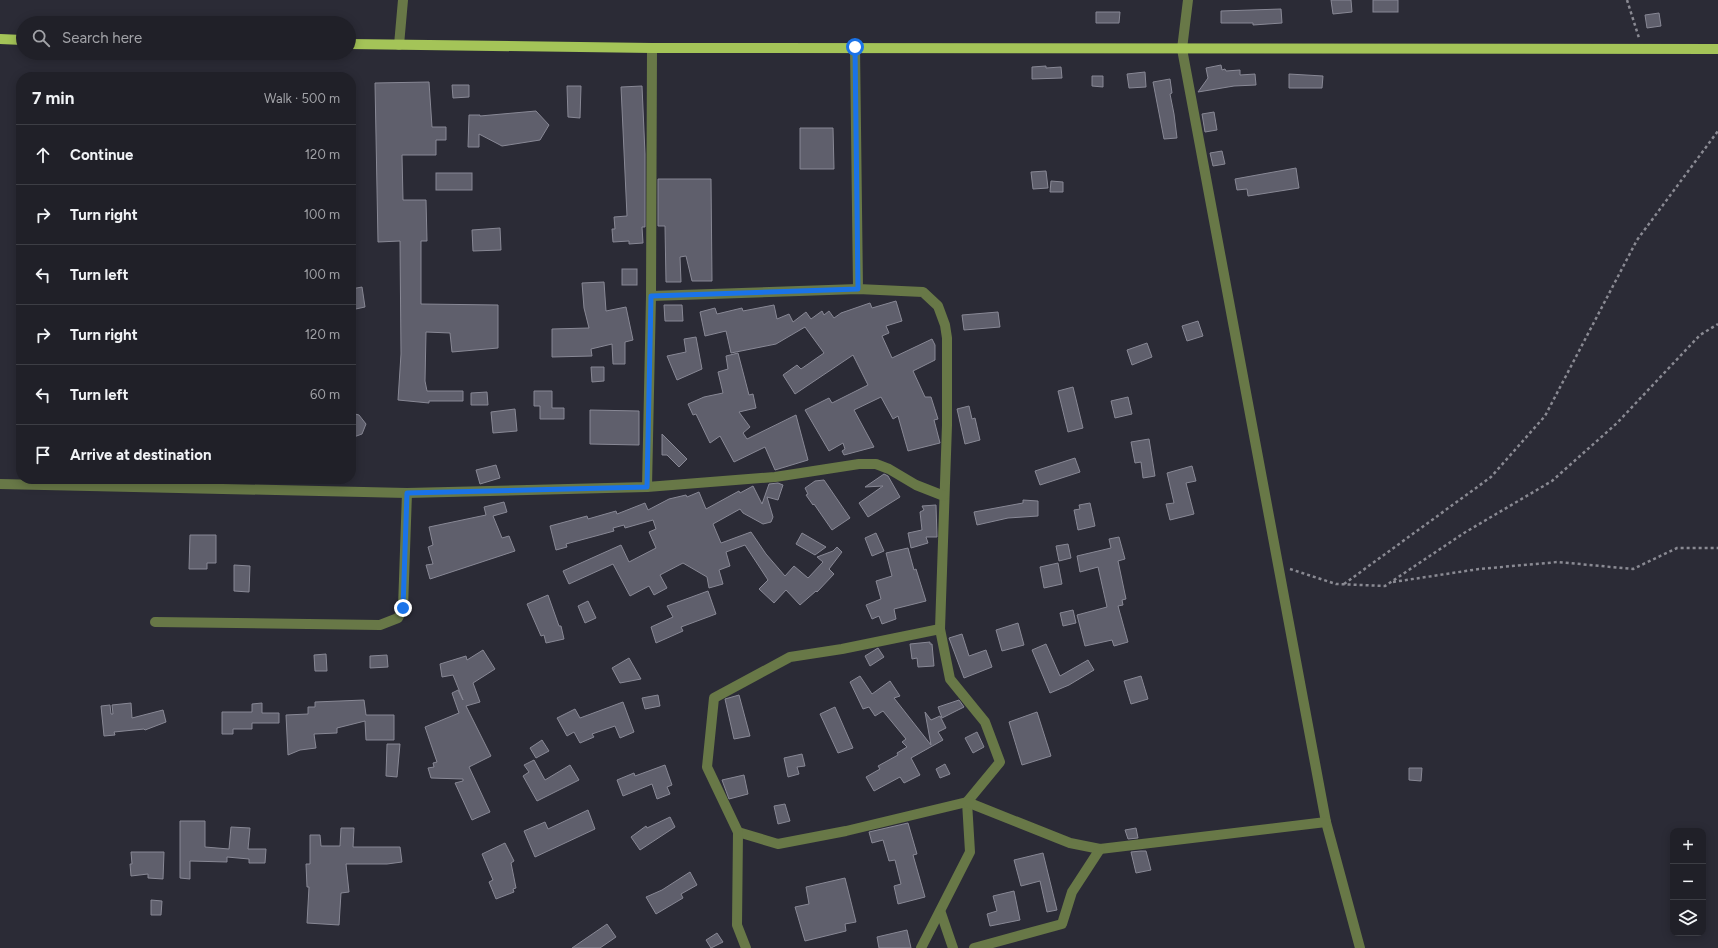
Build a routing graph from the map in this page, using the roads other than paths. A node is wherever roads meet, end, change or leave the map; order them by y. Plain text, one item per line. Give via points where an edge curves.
1 (403, 0) edge
2 (1188, 0) edge
3 (0, 39) edge
4 (16, 40) edge
5 (356, 44) edge
6 (399, 45) junction
7 (855, 47) junction
8 (652, 48) junction
9 (1182, 49) junction
10 (1718, 49) edge
11 (858, 289) junction
12 (651, 296) junction
13 (0, 484) edge
14 (647, 487) junction
15 (407, 493) junction
16 (944, 496) junction
17 (155, 622) dead end
18 (940, 629) junction
19 (967, 802) junction
20 (1326, 822) junction
21 (738, 832) junction
22 (1100, 849) junction
23 (941, 913) junction
24 (746, 948) edge
25 (921, 948) edge
26 (954, 948) edge
27 (974, 948) edge
28 (1360, 948) edge

1 - 6 street
2 - 9 street
3 - 4 main road
5 - 6 main road
6 - 8 main road
7 - 8 main road
7 - 9 main road
7 - 11 street
8 - 12 street
9 - 10 main road
9 - 20 street
11 - 12 street
11 - 16 street via 923,292 938,306 947,338
12 - 14 street
13 - 15 street
14 - 15 street
14 - 16 street via 775,477 859,464 876,464
15 - 17 street via 403,608 398,618 380,626
16 - 18 street
18 - 19 street via 950,679 985,722 1000,762
18 - 21 street via 790,657 714,698 707,767
19 - 21 street via 846,831 778,844
19 - 22 street via 1070,843
19 - 23 street via 970,852
20 - 22 street
20 - 28 street
21 - 24 street via 737,925
22 - 27 street via 1072,892 1062,924
23 - 25 street
23 - 26 street

